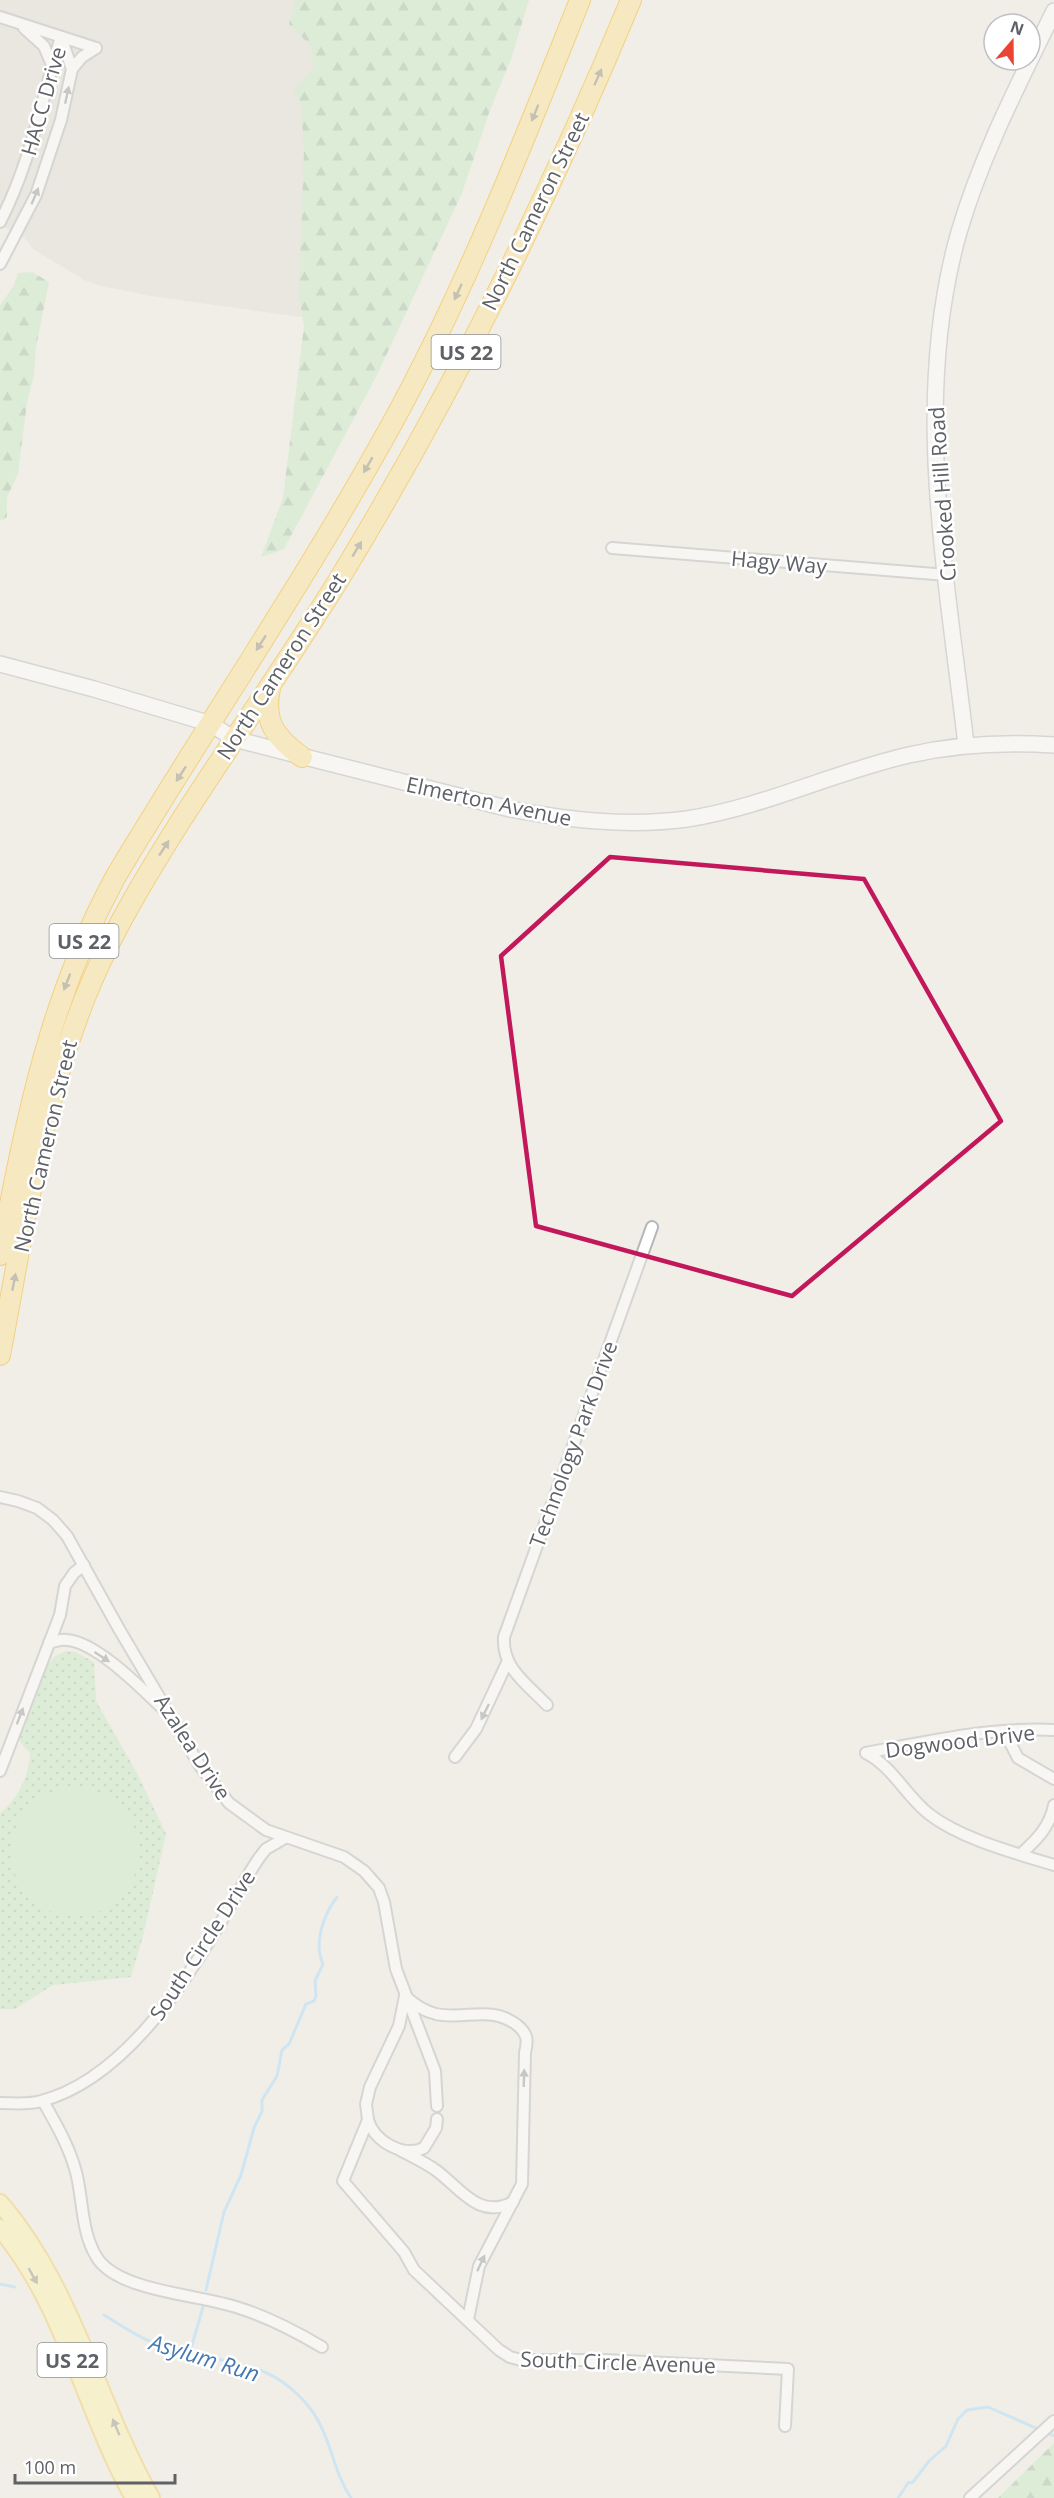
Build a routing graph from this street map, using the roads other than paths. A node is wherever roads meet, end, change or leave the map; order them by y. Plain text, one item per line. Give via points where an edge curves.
1 (580, 0) edge
2 (631, 0) edge
3 (1054, 11) edge
4 (0, 17) edge
5 (20, 23) junction
6 (61, 37) junction
7 (52, 65) junction
8 (72, 69) junction
9 (0, 222) edge
10 (0, 264) edge
11 (612, 548) dead end
12 (947, 575) junction
13 (0, 664) edge
14 (270, 688) junction
15 (211, 724) junction
16 (234, 739) junction
17 (1054, 744) edge
18 (966, 745) junction
19 (302, 757) junction
20 (652, 1227) dead end
21 (0, 1255) edge
22 (0, 1355) edge
23 (0, 1497) edge
24 (84, 1564) junction
25 (49, 1643) junction
26 (507, 1663) junction
27 (547, 1704) dead end
28 (172, 1718) junction
29 (1054, 1730) edge
30 (1004, 1731) junction
31 (455, 1756) dead end
32 (0, 1771) edge
33 (1054, 1779) edge
34 (1054, 1805) edge
35 (285, 1838) junction
36 (1021, 1854) junction
37 (1054, 1865) edge
38 (405, 1996) junction
39 (43, 2101) junction
40 (0, 2103) edge
41 (437, 2106) dead end
42 (437, 2119) dead end
43 (368, 2120) junction
44 (400, 2151) junction
45 (514, 2201) junction
46 (0, 2203) edge
47 (0, 2228) edge
48 (468, 2319) junction
49 (322, 2347) dead end
50 (1051, 2424) edge
51 (785, 2426) dead end
52 (134, 2498) edge
53 (151, 2498) edge
54 (970, 2498) edge

1 -> 15 highway, North Cameron Street / US 22 via 493,214 402,404 332,528
14 -> 2 highway, North Cameron Street / US 22 via 365,537 476,333 556,171
3 - 12 street, Crooked Hill Road via 985,157 948,281 934,411
4 - 5 street
5 - 6 street
5 - 7 street via 44,46
6 - 7 street, HACC Drive
6 - 8 street, HACC Drive
6 - 8 street via 96,48
7 - 9 street, HACC Drive via 34,140
10 -> 8 street, HACC Drive via 26,218 46,170
11 - 12 street, Hagy Way
12 - 18 street, Crooked Hill Road
13 - 15 street, Elmerton Avenue
14 - 16 highway, North Cameron Street / US 22
14 - 19 highway via 267,707 271,724 282,741
15 - 16 street, Elmerton Avenue
15 -> 21 highway, North Cameron Street / US 22 via 117,876 74,964 34,1085
16 - 19 street, Elmerton Avenue
22 -> 16 highway, North Cameron Street / US 22 via 54,1088 81,1007 134,898
17 - 18 street, Elmerton Avenue
18 - 19 street, Elmerton Avenue via 910,754 730,810 634,823 578,820 510,809
20 - 26 street, Technology Park Drive via 504,1636
23 - 24 street, Azalea Drive via 27,1504 53,1520
24 - 25 street via 69,1579
24 - 28 street, Azalea Drive
25 -> 28 street via 66,1639 99,1654
32 -> 25 street
26 - 27 street
26 -> 31 street, Technology Park Drive via 476,1729
28 - 35 street, Azalea Drive via 210,1782 228,1803 252,1822
29 - 30 street, Dogwood Drive
30 - 33 street via 1017,1758
30 - 36 street, Dogwood Drive via 866,1753 877,1759 934,1818
34 - 36 street via 1038,1839
35 - 38 street, Azalea Drive via 344,1857 379,1888
35 - 39 street, South Circle Drive via 266,1849 197,1959 141,2034 87,2080
36 - 37 street
38 - 41 street, Azalea Drive via 432,2063
38 - 43 street, South Circle Avenue via 399,2026 368,2092
45 -> 38 street via 523,2176 526,2033 500,2015 435,2014
39 - 40 street
39 - 49 street via 69,2150 90,2246 106,2270 133,2283 250,2312
42 - 44 street via 436,2128 423,2148
43 - 44 street via 376,2135
43 - 48 street, South Circle Avenue via 343,2181 404,2252 414,2270
44 - 45 street via 436,2170 477,2203 500,2208
48 -> 45 street via 479,2266
53 -> 46 main road, US 22 via 128,2455 58,2294 29,2242
47 -> 52 main road, US 22 via 45,2300
48 - 51 street, South Circle Avenue via 499,2350 521,2360 788,2369
50 - 54 street

